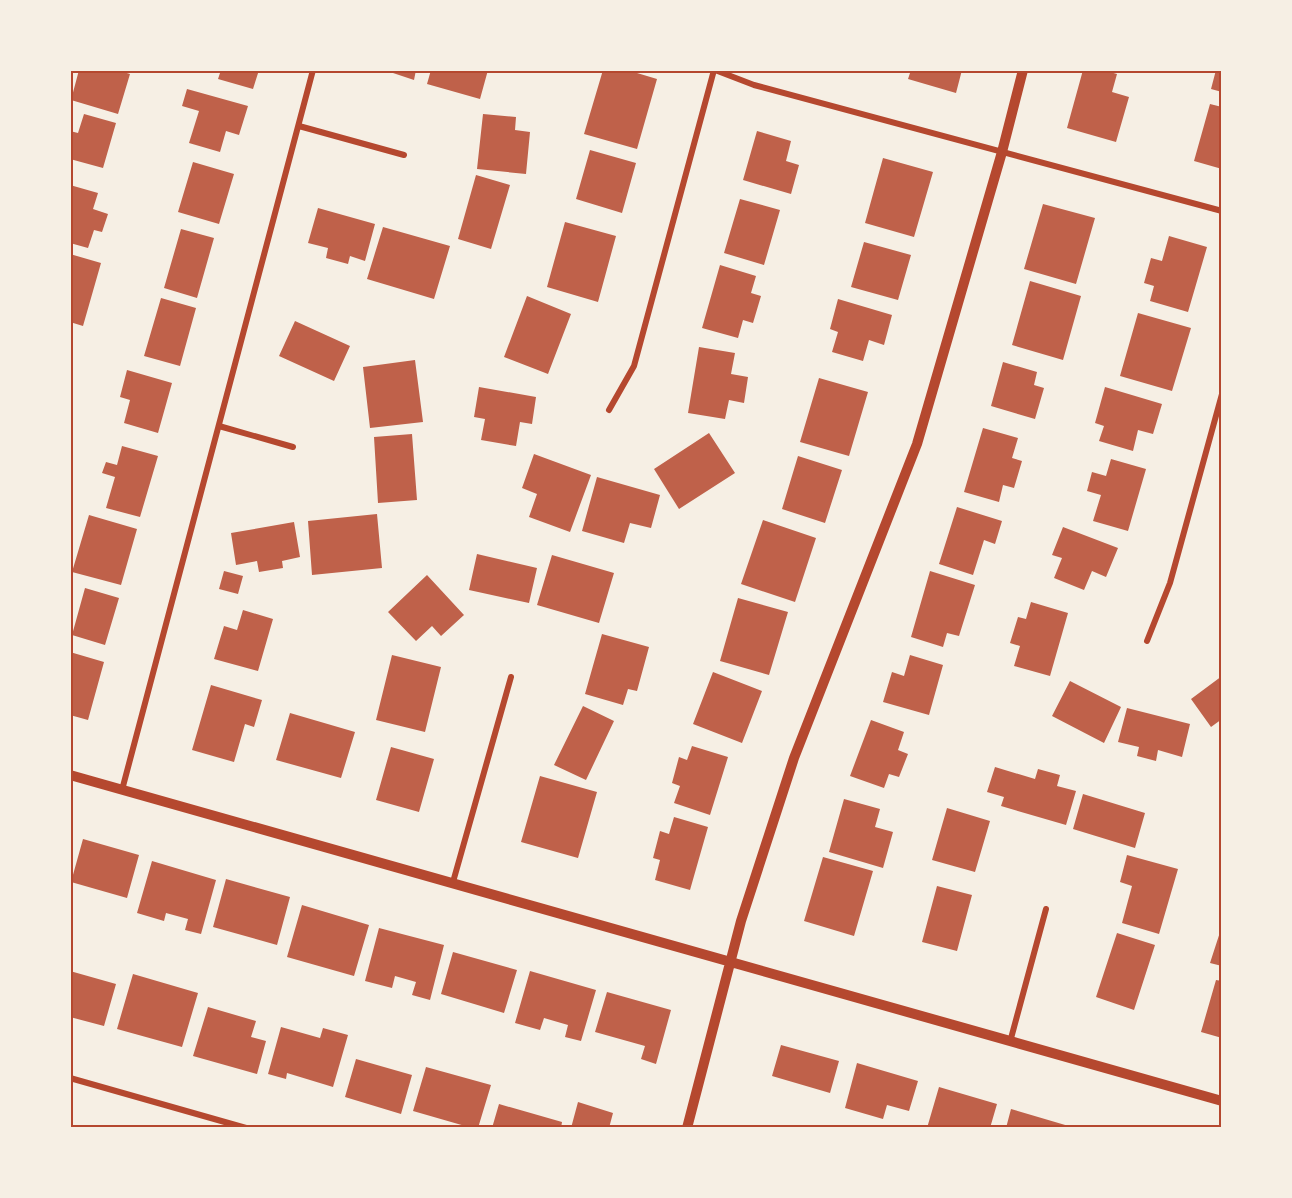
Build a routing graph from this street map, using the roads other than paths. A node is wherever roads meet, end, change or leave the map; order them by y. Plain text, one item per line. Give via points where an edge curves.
1 (314, 70) edge
2 (715, 70) edge
3 (1023, 70) edge
4 (299, 126) junction
5 (1002, 152) junction
6 (404, 155) dead end
7 (1221, 211) edge
8 (1221, 394) edge
9 (609, 410) dead end
10 (219, 426) junction
11 (293, 447) dead end
12 (1147, 641) dead end
13 (511, 677) dead end
14 (70, 775) edge
15 (122, 790) junction
16 (453, 882) junction
17 (1047, 909) dead end
18 (730, 963) junction
19 (1010, 1043) junction
20 (70, 1078) edge
21 (1221, 1101) edge
22 (246, 1128) edge
23 (687, 1128) edge

1 - 4 street
2 - 5 street via 754,85
2 - 9 street via 634,366
3 - 5 street
4 - 6 street
4 - 10 street
5 - 7 street
5 - 18 street via 917,444 794,758
8 - 12 street via 1170,583
10 - 11 street
10 - 15 street
13 - 16 street
14 - 15 street
15 - 16 street
16 - 18 street
17 - 19 street
18 - 19 street
18 - 23 street
19 - 21 street
20 - 22 street

